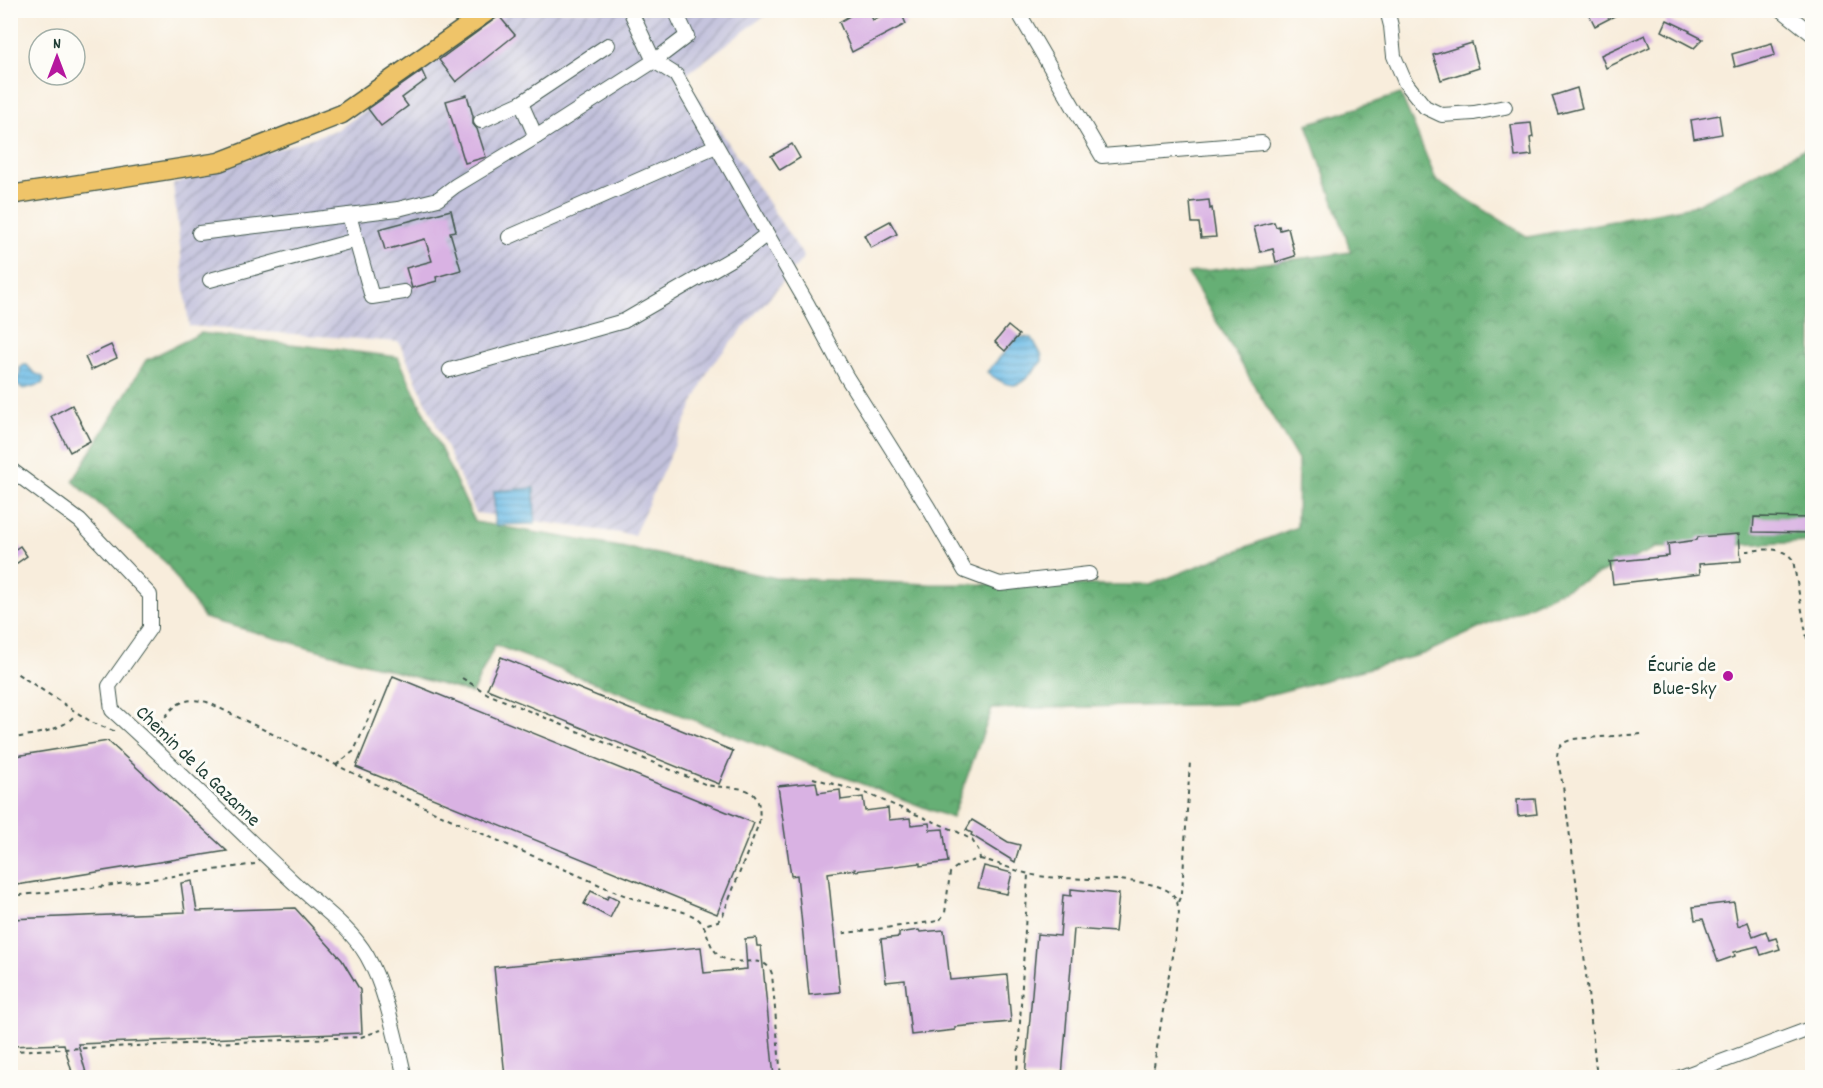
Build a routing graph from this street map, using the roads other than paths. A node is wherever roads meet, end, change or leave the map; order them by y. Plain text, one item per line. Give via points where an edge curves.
1 (490, 10) edge
2 (630, 10) edge
3 (675, 10) edge
4 (1017, 10) edge
5 (1387, 10) edge
6 (1782, 10) edge
7 (1812, 34) edge
8 (608, 45) dead end
9 (654, 61) junction
10 (521, 103) junction
11 (1505, 107) dead end
12 (481, 121) dead end
13 (536, 137) junction
14 (1262, 143) dead end
15 (716, 146) junction
16 (11, 195) edge
17 (349, 215) junction
18 (199, 233) dead end
19 (767, 234) junction
20 (510, 237) dead end
21 (356, 240) junction
22 (210, 280) dead end
23 (404, 292) dead end
24 (450, 370) dead end
25 (10, 469) edge
26 (1089, 574) dead end
27 (1812, 1028) edge
28 (405, 1077) edge
29 (1678, 1077) edge

1 - 16 main road via 342,114 219,162
2 - 9 street
3 - 9 street via 687,36
4 - 14 street via 1102,156
5 - 11 street via 1394,56 1405,82 1425,107 1442,115
6 - 7 street
8 - 10 street
9 - 13 street
9 - 15 street via 676,75
10 - 12 street
10 - 13 street
13 - 17 street via 438,200
15 - 19 street
15 - 20 street
17 - 18 street
17 - 21 street
19 - 24 street via 745,251 624,321
19 - 26 street via 846,376 965,571 1000,584
21 - 22 street
21 - 23 street via 372,297
25 - 28 street, Chemin de la Gazanne via 80,521 150,595 150,628 109,686 112,710 345,928 366,955 377,979
27 - 29 street

